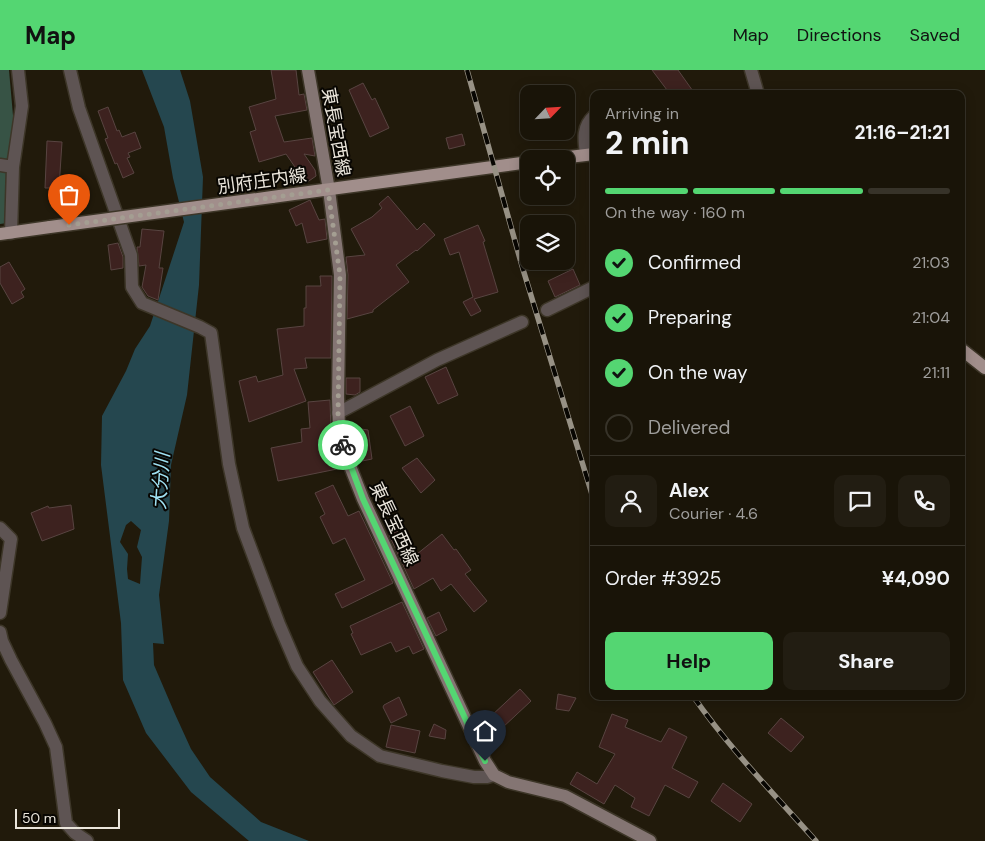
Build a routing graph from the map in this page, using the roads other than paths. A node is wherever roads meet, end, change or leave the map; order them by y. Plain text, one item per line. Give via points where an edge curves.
1 (18, 70) edge
2 (70, 70) edge
3 (308, 70) edge
4 (750, 70) edge
5 (757, 90) edge
6 (590, 120) edge
7 (590, 154) edge
8 (575, 156) edge
9 (520, 163) edge
10 (6, 166) edge
11 (328, 190) junction
12 (5, 234) edge
13 (590, 289) edge
14 (548, 310) dead end
15 (522, 322) dead end
16 (965, 352) edge
17 (985, 368) edge
18 (338, 413) junction
19 (0, 528) edge
20 (0, 613) edge
21 (0, 632) edge
22 (494, 775) junction
23 (87, 841) edge
24 (650, 841) edge

1 - 10 street via 22,106
2 - 22 street via 79,108 131,254 132,288 142,303 212,334 229,464 243,528 297,666 320,701 351,736 380,756 474,777
3 - 11 main road, 東長宝西線
4 - 5 street
6 - 7 street via 584,136
7 - 8 main road
9 - 11 main road, 別府庄内線
10 - 12 street
11 - 12 main road, 別府庄内線, bridge
11 - 18 main road, 東長宝西線 via 340,275
13 - 14 street
15 - 18 street via 424,367
16 - 17 main road
18 - 22 main road, 東長宝西線 via 341,439 356,483
19 - 20 street via 11,538
21 - 23 street via 56,747 66,823
22 - 24 main road via 508,782 565,796

